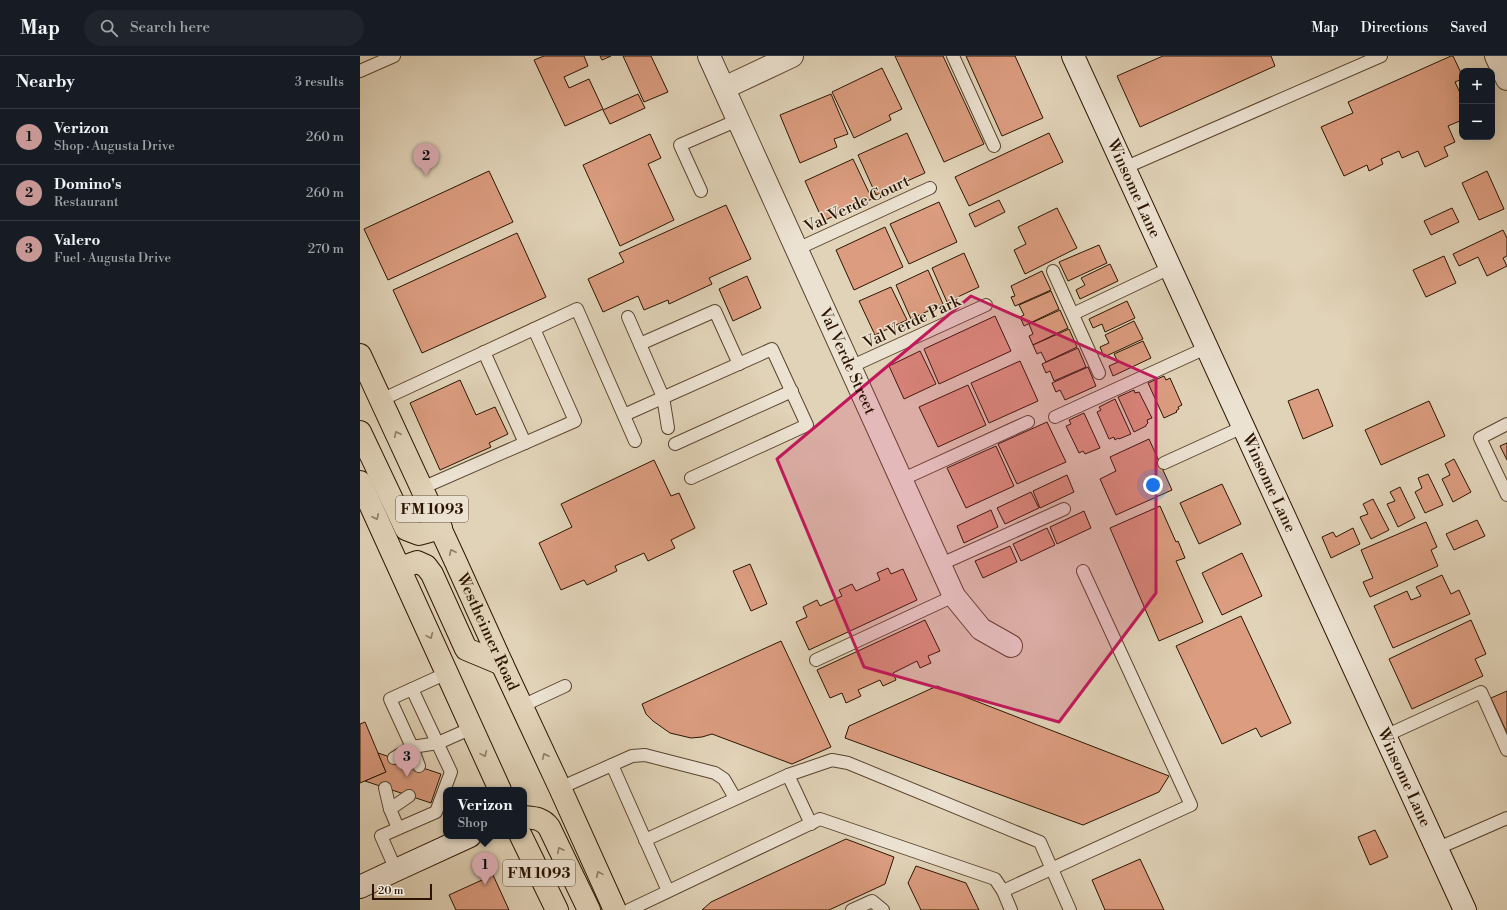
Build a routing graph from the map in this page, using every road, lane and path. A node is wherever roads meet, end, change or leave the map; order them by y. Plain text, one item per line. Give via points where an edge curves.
1 (394, 56) edge
2 (709, 56) edge
3 (792, 56) edge
4 (953, 56) edge
5 (1073, 56) edge
6 (1381, 56) edge
7 (1496, 56) edge
8 (360, 71) edge
9 (1507, 79) edge
10 (724, 88) junction
11 (738, 120) junction
12 (994, 146) dead end
13 (1124, 168) junction
14 (930, 188) dead end
15 (701, 191) dead end
16 (797, 250) junction
17 (1170, 268) junction
18 (1053, 271) dead end
19 (986, 305) dead end
20 (1073, 314) junction
21 (628, 318) dead end
22 (534, 329) junction
23 (640, 344) junction
24 (1206, 348) junction
25 (484, 352) junction
26 (360, 355) edge
27 (739, 364) junction
28 (850, 367) junction
29 (1099, 373) dead end
30 (792, 391) junction
31 (663, 397) junction
32 (381, 400) junction
33 (624, 415) junction
34 (1055, 417) dead end
35 (1028, 422) dead end
36 (1507, 424) edge
37 (1243, 427) junction
38 (668, 428) dead end
39 (360, 432) edge
40 (635, 441) dead end
41 (525, 443) junction
42 (675, 444) dead end
43 (1164, 463) dead end
44 (691, 478) dead end
45 (901, 480) junction
46 (360, 482) edge
47 (422, 488) junction
48 (1507, 495) edge
49 (1064, 509) dead end
50 (440, 528) junction
51 (939, 565) junction
52 (400, 568) junction
53 (1084, 571) dead end
54 (954, 596) junction
55 (1011, 646) dead end
56 (816, 660) dead end
57 (502, 664) junction
58 (447, 673) junction
59 (565, 686) dead end
60 (412, 689) junction
61 (522, 706) junction
62 (472, 728) junction
63 (1385, 736) junction
64 (438, 743) junction
65 (412, 747) junction
66 (1507, 750) edge
67 (394, 758) dead end
68 (612, 765) junction
69 (419, 766) dead end
70 (788, 775) junction
71 (445, 787) edge
72 (499, 787) edge
73 (384, 788) dead end
74 (560, 788) junction
75 (443, 793) edge
76 (409, 796) dead end
77 (735, 798) junction
78 (390, 809) junction
79 (527, 818) edge
80 (1507, 818) edge
81 (811, 824) junction
82 (398, 828) junction
83 (463, 839) edge
84 (522, 839) edge
85 (645, 840) junction
86 (1436, 849) junction
87 (1051, 869) junction
88 (396, 870) junction
89 (360, 888) edge
90 (668, 891) junction
91 (1003, 891) junction
92 (557, 910) edge
93 (589, 910) edge
94 (614, 910) edge
95 (629, 910) edge
96 (852, 910) edge
97 (883, 910) edge
98 (1010, 910) edge
99 (1070, 910) edge
100 (1465, 910) edge

1 - 8 lane
2 - 10 street, Val Verde Street
3 - 10 street
4 - 12 lane
5 - 13 street, Winsome Lane
6 - 13 lane
7 - 9 street
10 - 11 street, Val Verde Street
11 - 15 lane via 680,145
11 - 16 street, Val Verde Street
13 - 17 street, Winsome Lane
14 - 16 lane, Val Verde Court
16 - 28 street, Val Verde Street
17 - 20 lane
17 - 24 street, Winsome Lane
18 - 20 lane
19 - 28 lane, Val Verde Park
20 - 29 lane
21 - 23 lane
22 - 25 lane
22 - 33 lane via 577,309
22 - 41 lane via 575,421
23 - 27 lane via 715,311
23 - 31 lane
24 - 34 lane
24 - 37 street, Winsome Lane
25 - 32 lane
25 - 41 lane
26 - 32 main road, Westheimer Road / FM 1093
27 - 30 lane via 772,349
27 - 31 lane
28 - 45 street, Val Verde Street
30 - 42 lane
30 - 44 lane via 808,426
31 - 33 lane
31 - 38 lane
47 -> 32 main road, Westheimer Road / FM 1093
33 - 40 lane
35 - 45 lane
36 - 48 lane via 1480,438
37 - 43 lane
37 - 63 street, Winsome Lane
39 - 50 main road via 406,529 419,534
41 - 47 lane
45 - 51 street, Val Verde Street
46 -> 52 main road, FM 1093
47 - 50 main road, Westheimer Road / FM 1093
49 - 51 lane
57 -> 50 main road, Westheimer Road / FM 1093
51 - 54 street, Val Verde Street
52 - 57 main road via 417,562 426,566 466,649
52 -> 58 main road, FM 1093
53 - 87 lane via 1191,805
54 - 55 street, Val Verde Street via 981,629
54 - 56 lane
57 - 61 main road, Westheimer Road / FM 1093
58 - 60 lane
58 - 62 main road, FM 1093
59 - 61 lane
60 - 64 lane
60 - 65 lane via 390,699
74 -> 61 main road, Westheimer Road / FM 1093
62 - 64 lane
62 -> 72 main road, FM 1093
63 - 66 lane via 1481,692
63 - 86 street, Winsome Lane
64 - 65 lane
64 - 71 lane via 451,772
65 - 67 lane
65 - 69 lane
68 - 74 lane
68 - 77 lane via 632,756 645,755 715,773 724,779
68 - 85 lane
70 - 77 lane
70 - 81 lane
70 - 87 lane via 832,760 848,763 1040,842
73 - 78 lane
94 -> 74 main road, Westheimer Road / FM 1093
75 - 82 lane via 436,812
76 - 78 lane
77 - 85 lane
78 - 82 lane
93 -> 79 main road via 549,827 542,820
80 - 86 lane
81 - 90 lane
81 - 91 lane via 820,819 995,879
82 - 88 lane via 380,836
83 - 88 street
84 - 92 main road, FM 1093
85 - 90 lane
86 - 100 street, Winsome Lane
87 - 91 lane
87 - 99 lane
88 - 89 street
90 - 95 lane
91 - 98 lane
96 - 97 lane via 872,901

